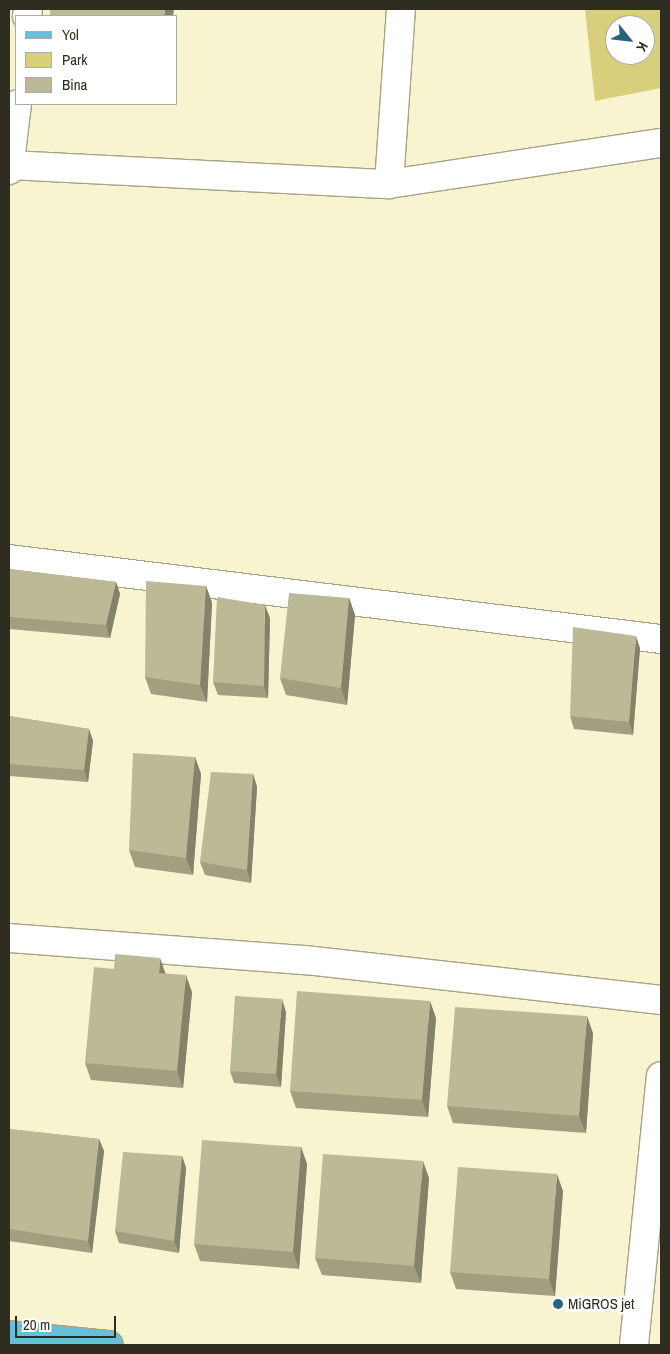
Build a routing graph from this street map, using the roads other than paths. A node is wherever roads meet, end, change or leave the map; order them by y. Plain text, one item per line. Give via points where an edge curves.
1 (401, 9) edge
2 (17, 105) edge
3 (661, 142) edge
4 (9, 165) edge
5 (9, 170) edge
6 (389, 184) junction
7 (9, 559) edge
8 (661, 639) edge
9 (9, 938) edge
10 (661, 1000) edge
11 (661, 1076) edge
12 (9, 1335) edge
13 (108, 1345) edge
14 (634, 1345) edge

1 - 6 street
2 - 4 street
3 - 6 street
4 - 5 street
4 - 6 street
7 - 8 street
9 - 10 street via 305,960
11 - 14 street
12 - 13 main road

